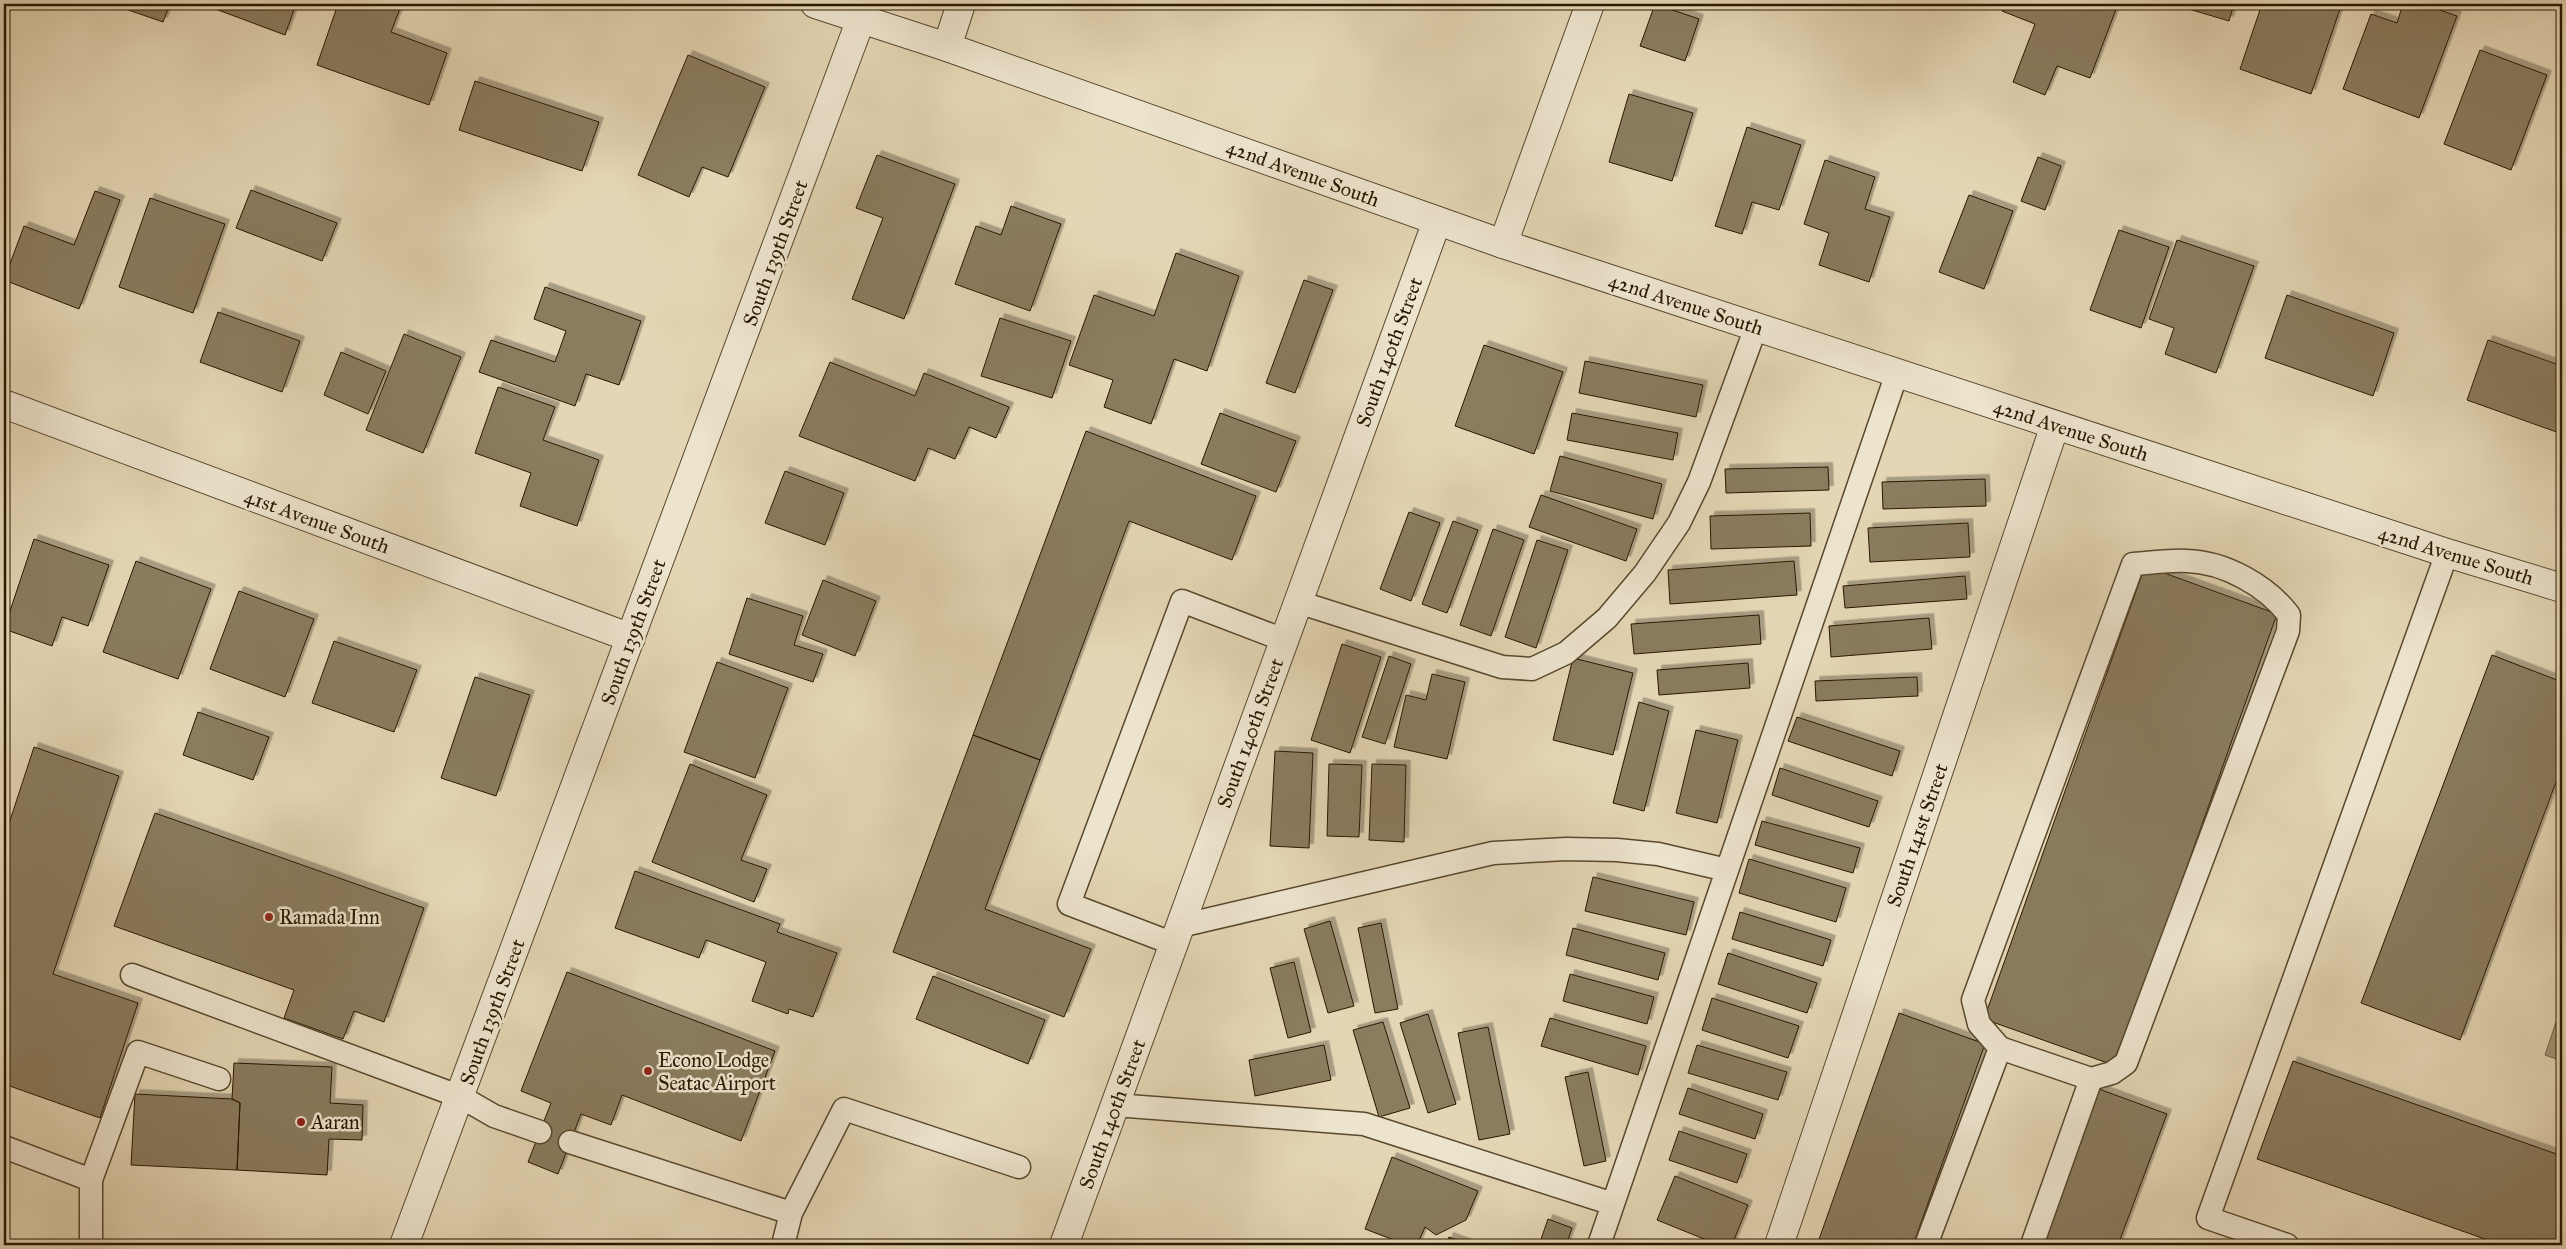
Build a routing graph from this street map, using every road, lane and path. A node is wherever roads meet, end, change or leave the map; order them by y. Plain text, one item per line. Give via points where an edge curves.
1 (815, 4) edge
2 (961, 4) edge
3 (1590, 4) edge
4 (862, 19) junction
5 (947, 46) junction
6 (1437, 221) junction
7 (1503, 244) junction
8 (1756, 327) junction
9 (1897, 373) junction
10 (4, 404) edge
11 (2056, 425) junction
12 (2447, 553) junction
13 (2562, 588) edge
14 (1298, 602) junction
15 (631, 638) junction
16 (1284, 640) junction
17 (1727, 870) junction
18 (1177, 935) junction
19 (132, 975) dead end
20 (2000, 1048) junction
21 (219, 1079) dead end
22 (2091, 1079) junction
23 (460, 1097) junction
24 (1115, 1105) junction
25 (540, 1132) dead end
26 (570, 1142) dead end
27 (4, 1147) edge
28 (1019, 1167) dead end
29 (91, 1180) junction
30 (1613, 1204) junction
31 (791, 1212) junction
32 (91, 1245) edge
33 (404, 1245) edge
34 (782, 1245) edge
35 (1064, 1245) edge
36 (1599, 1245) edge
37 (1778, 1245) edge
38 (1926, 1245) edge
39 (2032, 1245) edge
40 (2287, 1245) edge

1 - 4 street, 42nd Avenue South
2 - 5 street
3 - 7 street
4 - 5 street, 42nd Avenue South
4 - 15 street, South 139th Street
5 - 6 street, 42nd Avenue South
6 - 7 street, 42nd Avenue South
6 - 14 street, South 140th Street
7 - 8 street, 42nd Avenue South
8 - 9 street, 42nd Avenue South
8 - 14 lane via 1699,482 1679,522 1645,573 1607,618 1566,654 1532,669 1502,667
9 - 11 street, 42nd Avenue South
9 - 17 lane
10 - 15 street, 41st Avenue South
11 - 12 street, 42nd Avenue South
11 - 37 street, South 141st Street
12 - 13 street, 42nd Avenue South
12 - 40 lane via 2208,1218
14 - 16 street, South 140th Street
15 - 23 street, South 139th Street
16 - 18 street, South 140th Street
16 - 18 lane via 1182,602 1069,904
17 - 18 lane via 1658,854 1617,850 1493,853
17 - 30 lane
18 - 24 street, South 140th Street
19 - 23 lane
20 - 22 lane
20 - 22 lane via 1979,1024 1974,1000 2133,564 2187,561 2210,564 2244,578 2277,599 2289,615 2288,631 2126,1063 2112,1073
20 - 38 lane
21 - 29 lane via 138,1052
22 - 39 lane
23 - 25 lane via 494,1116
23 - 33 street, South 139th Street
24 - 30 lane via 1364,1124
24 - 35 street, South 140th Street
26 - 31 lane
27 - 29 lane
28 - 31 lane via 844,1109
29 - 32 lane
30 - 36 lane
31 - 34 lane

